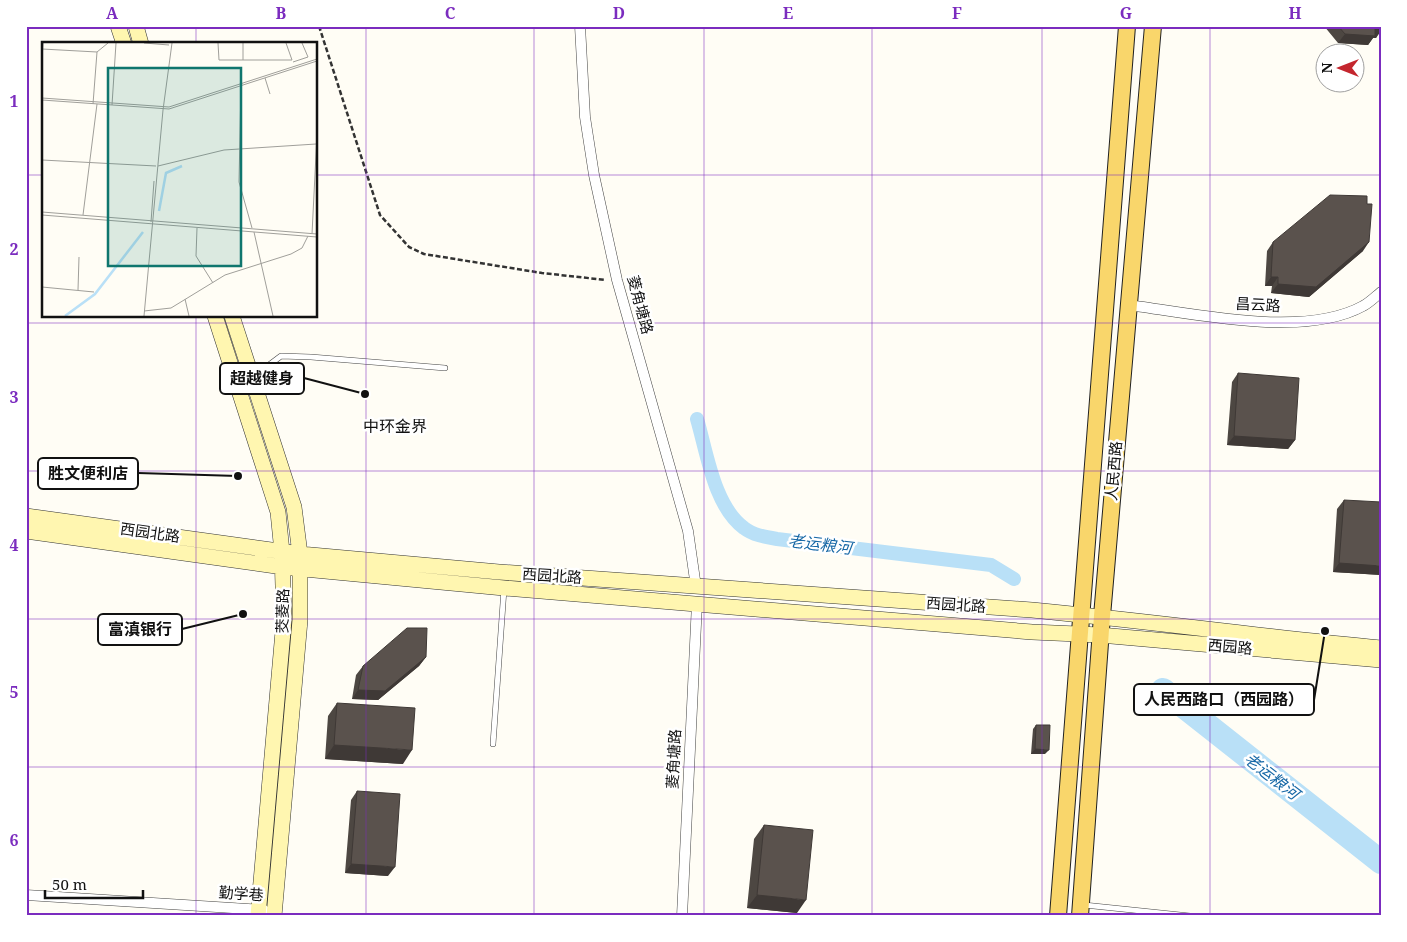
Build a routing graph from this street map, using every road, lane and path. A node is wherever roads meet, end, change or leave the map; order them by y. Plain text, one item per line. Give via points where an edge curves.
1 (118, 26) edge
2 (136, 26) edge
3 (319, 26) edge
4 (580, 26) edge
5 (1126, 26) edge
6 (1153, 26) edge
7 (123, 42) edge
8 (140, 42) edge
9 (617, 280) junction
10 (1381, 292) edge
11 (1128, 305) junction
12 (216, 318) edge
13 (233, 318) edge
14 (265, 368) dead end
15 (444, 368) dead end
16 (26, 516) edge
17 (26, 531) edge
18 (282, 552) junction
19 (300, 561) junction
20 (283, 567) junction
21 (696, 587) junction
22 (504, 588) junction
23 (697, 603) junction
24 (1081, 615) junction
25 (1102, 616) junction
26 (1079, 634) junction
27 (1100, 635) junction
28 (1381, 648) edge
29 (1381, 660) edge
30 (493, 744) dead end
31 (26, 895) edge
32 (1080, 910) edge
33 (258, 912) edge
34 (274, 913) edge
35 (682, 916) edge
36 (1058, 916) edge
37 (1190, 916) edge

1 - 7 main road
2 - 8 main road
3 - 9 path via 380,215 409,247 424,254 594,280
4 - 9 street, 菱角塘路 via 585,117 594,176
5 - 24 main road, 人民西路
6 - 11 main road, 人民西路
9 - 21 street, 菱角塘路 via 688,531
10 - 11 street, 昌云路 via 1363,306 1338,316 1310,321 1255,322
11 - 25 main road, 人民西路
12 - 18 main road, 茭菱路 via 278,512
13 - 19 main road, 茭菱路 via 294,507
14 - 15 lane via 280,356
16 - 18 main road, 西园北路
17 - 20 main road, 西园北路
18 - 19 main road, 西园北路
18 - 20 main road, 茭菱路
19 - 20 main road, 西园北路
19 - 21 main road, 西园北路
19 - 22 main road, 西园北路
19 - 34 main road, 茭菱路 via 300,620
20 - 33 main road, 茭菱路 via 284,620
21 - 24 main road, 西园北路
22 - 23 main road, 西园北路
22 - 30 lane
23 - 26 main road, 西园北路
23 - 35 street, 菱角塘路
24 - 25 main road, 西园路
24 - 26 main road, 人民西路
25 - 27 main road, 人民西路
25 - 28 main road, 西园路 via 1263,637
26 - 27 main road, 西园路
26 - 36 main road, 人民西路
27 - 29 main road, 西园路
27 - 32 main road, 人民西路
31 - 33 street, 勤学巷
32 - 37 lane
33 - 34 street, 勤学巷

